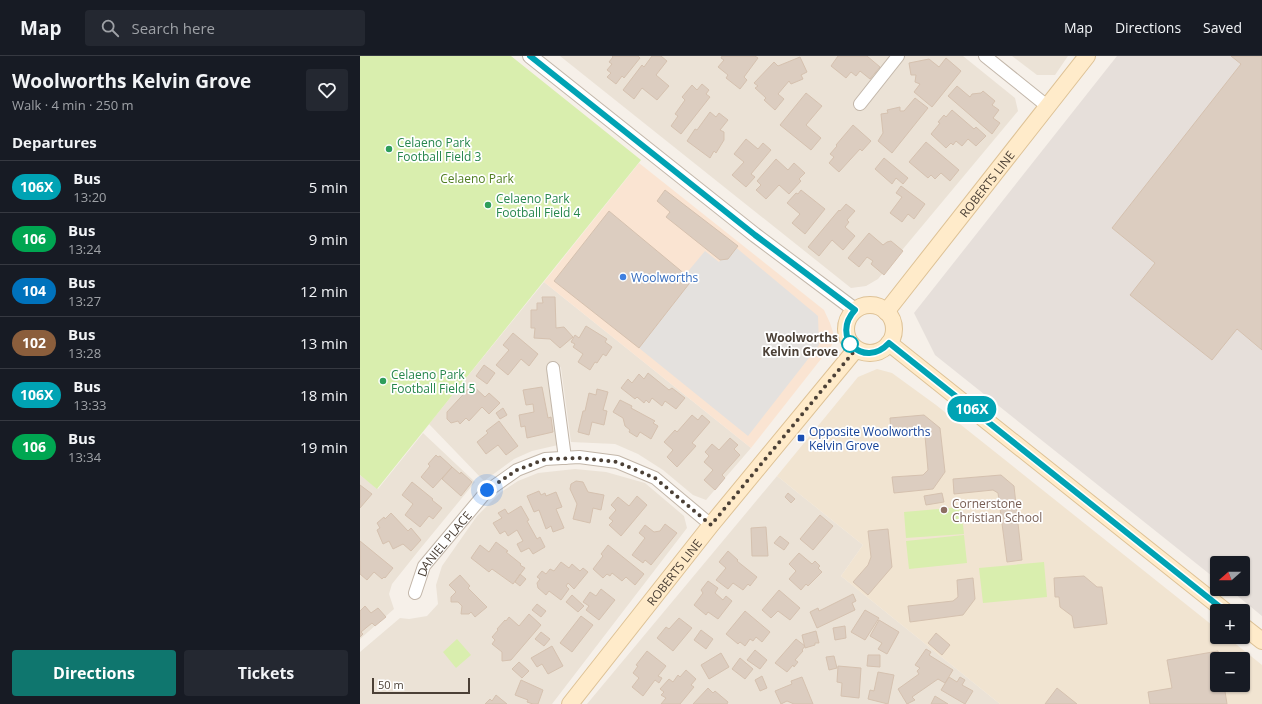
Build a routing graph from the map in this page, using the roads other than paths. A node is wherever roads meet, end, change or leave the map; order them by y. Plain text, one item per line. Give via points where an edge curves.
1 (530, 56) edge
2 (898, 56) edge
3 (985, 56) edge
4 (1087, 56) edge
5 (860, 104) dead end
6 (1047, 106) junction
7 (855, 310) junction
8 (886, 312) junction
9 (889, 343) junction
10 (856, 349) junction
11 (554, 368) dead end
12 (565, 458) junction
13 (711, 525) junction
14 (415, 593) dead end
15 (1215, 604) edge
16 (1250, 632) edge
17 (1262, 641) edge
18 (570, 704) edge

1 - 7 street via 755,235
2 - 5 street
3 - 6 street
4 - 6 main road, ROBERTS LINE
6 - 8 main road, ROBERTS LINE
7 - 8 main road via 871,306 879,307
7 - 10 main road via 847,322 846,330 850,344
8 - 9 main road via 894,330
9 - 10 main road via 884,349 870,354
9 - 15 main road
10 - 13 main road, ROBERTS LINE
11 - 12 street
12 - 13 street, DANIEL PLACE via 617,462 655,478
12 - 14 street, DANIEL PLACE via 546,459 517,470 487,490 424,566
13 - 18 main road, ROBERTS LINE
16 - 17 main road

